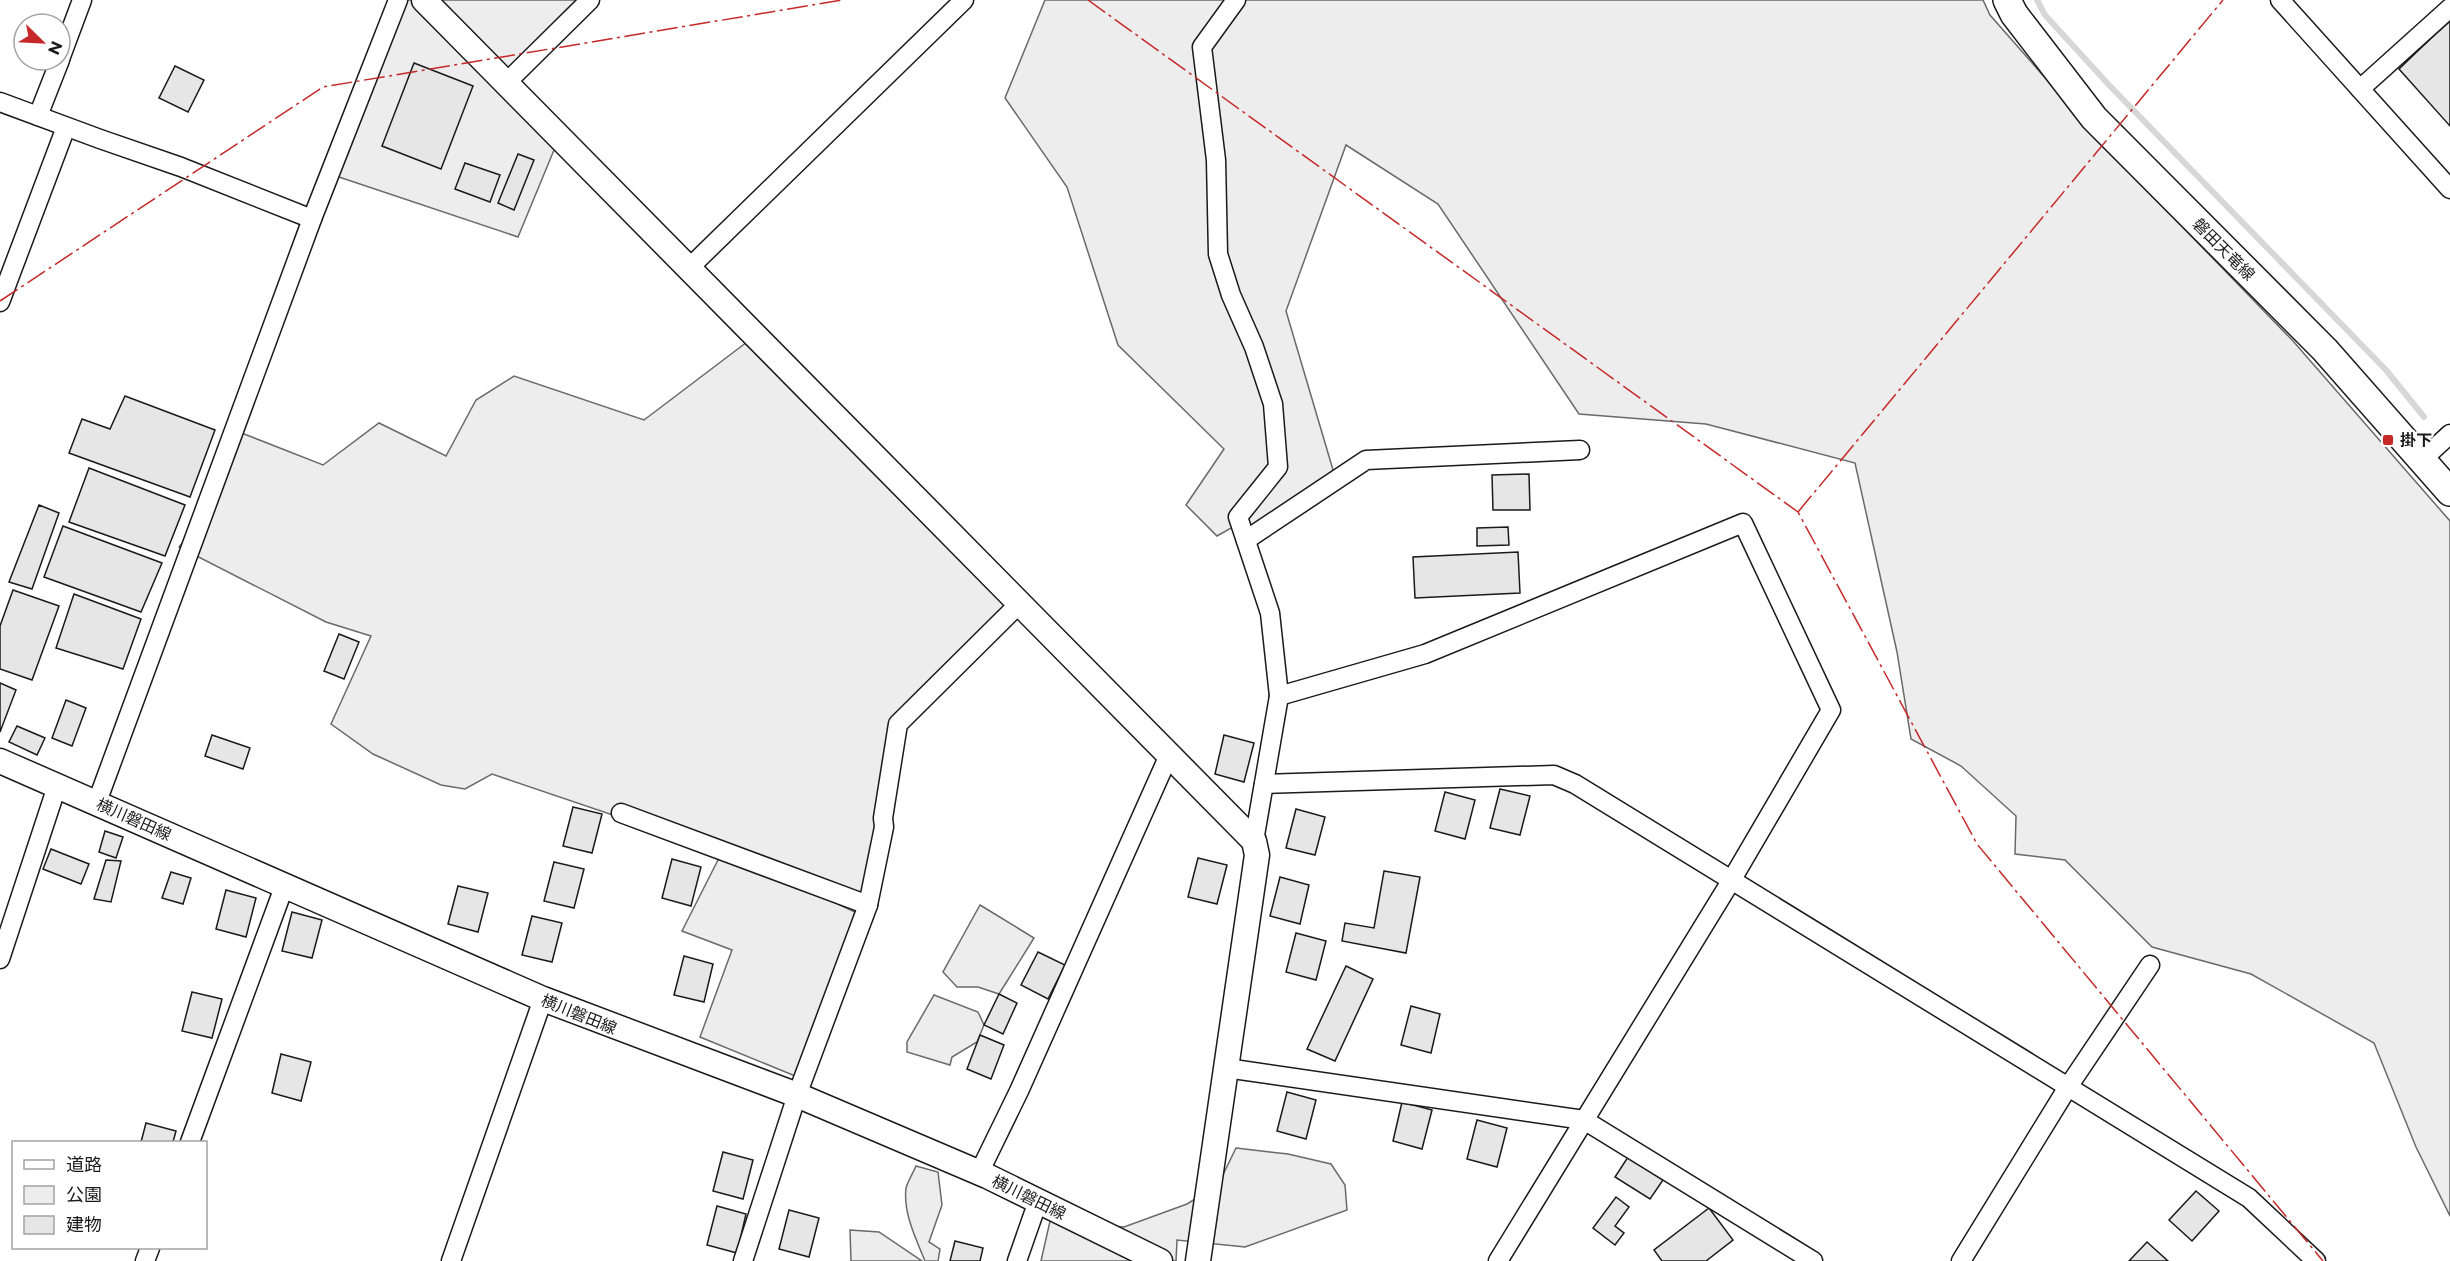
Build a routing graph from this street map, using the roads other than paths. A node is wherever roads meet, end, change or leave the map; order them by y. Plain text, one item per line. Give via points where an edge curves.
1 (82, 0) edge
2 (398, 0) edge
3 (424, 0) edge
4 (590, 0) edge
5 (964, 0) edge
6 (1236, 0) edge
7 (2007, 0) edge
8 (2280, 0) edge
9 (2450, 8) edge
10 (72, 27) edge
11 (55, 72) edge
12 (506, 83) junction
13 (2360, 89) junction
14 (0, 102) edge
15 (38, 116) junction
16 (66, 127) junction
17 (2450, 189) edge
18 (312, 219) junction
19 (688, 269) junction
20 (0, 302) edge
21 (2450, 434) edge
22 (1580, 450) dead end
23 (2423, 459) junction
24 (2450, 492) edge
25 (1246, 540) junction
26 (1019, 604) junction
27 (1279, 696) junction
28 (1169, 755) junction
29 (0, 761) edge
30 (1264, 784) junction
31 (57, 786) junction
32 (97, 802) junction
33 (621, 813) dead end
34 (1254, 841) junction
35 (1731, 881) junction
36 (284, 887) junction
37 (868, 905) junction
38 (0, 958) edge
39 (2150, 965) dead end
40 (543, 999) junction
41 (1226, 1068) junction
42 (2068, 1087) junction
43 (797, 1095) junction
44 (1584, 1120) junction
45 (191, 1141) edge
46 (979, 1173) junction
47 (1038, 1201) junction
48 (451, 1261) edge
49 (743, 1261) edge
50 (1017, 1261) edge
51 (1160, 1261) edge
52 (1197, 1261) edge
53 (1498, 1261) edge
54 (1813, 1261) edge
55 (1961, 1261) edge
56 (2316, 1261) edge

1 - 10 street
2 - 18 street
3 - 12 street
4 - 12 street
5 - 19 street
6 - 25 street via 1202,47 1216,160 1218,254 1273,404 1278,467 1238,518
7 - 23 main road, 磐田天竜線 via 2094,118 2325,350
8 - 13 street
9 - 13 street
11 - 15 street
12 - 19 street
13 - 17 street
14 - 15 street
15 - 16 street
16 - 18 street via 182,167
16 - 20 street
18 - 32 street
19 - 26 street
21 - 23 street
22 - 25 street via 1366,460
23 - 24 main road, 磐田天竜線
25 - 27 street via 1270,613
26 - 28 street
26 - 37 street via 898,724 884,827
27 - 30 street
27 - 35 street via 1425,654 1743,523 1832,710
28 - 34 street
28 - 46 street
29 - 31 street, 横川磐田線
30 - 34 street
30 - 35 street via 1554,775 1575,784
31 - 32 street, 横川磐田線
31 - 38 street
32 - 36 street, 横川磐田線
33 - 37 street
34 - 41 street via 1257,855
35 - 42 street
35 - 44 street
36 - 40 street, 横川磐田線
36 - 45 street
37 - 43 street
39 - 42 street
40 - 43 street, 横川磐田線
40 - 48 street
41 - 44 street
41 - 52 street
42 - 55 street
42 - 56 street via 2249,1198
43 - 46 street, 横川磐田線
43 - 49 street
44 - 53 street
44 - 54 street
46 - 47 street, 横川磐田線
47 - 50 street
47 - 51 street, 横川磐田線

